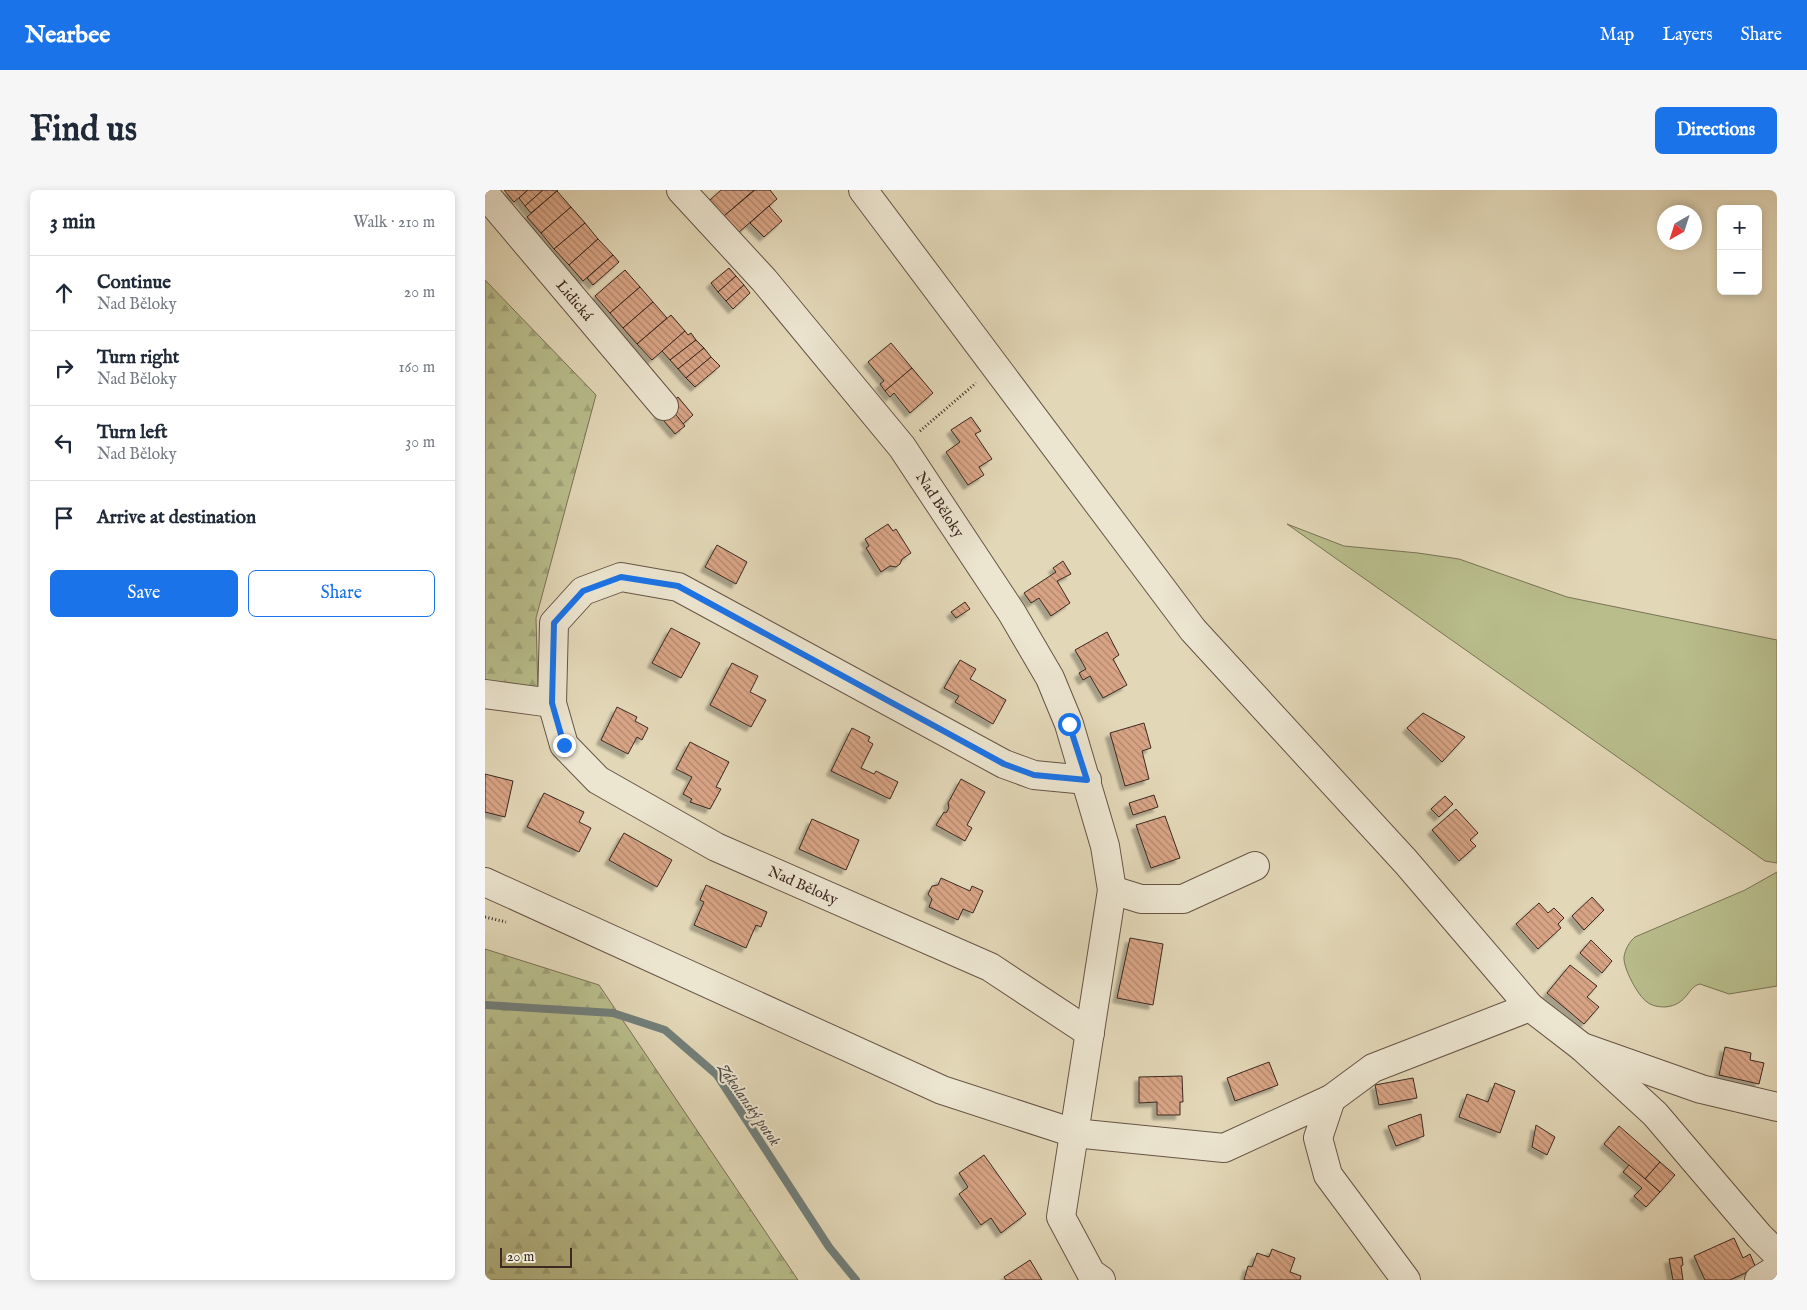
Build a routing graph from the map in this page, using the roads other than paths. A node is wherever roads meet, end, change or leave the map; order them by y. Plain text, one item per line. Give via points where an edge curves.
1 (681, 190) edge
2 (863, 190) edge
3 (485, 194) edge
4 (664, 406) dead end
5 (485, 694) edge
6 (552, 703) junction
7 (1087, 780) junction
8 (1255, 866) dead end
9 (485, 882) edge
10 (1112, 890) junction
11 (1530, 1007) junction
12 (1090, 1033) junction
13 (1582, 1047) junction
14 (1331, 1099) junction
15 (1777, 1107) edge
16 (1074, 1133) junction
17 (1777, 1254) edge
18 (1777, 1269) edge
19 (1101, 1280) edge
20 (1406, 1280) edge
21 (1759, 1280) edge

1 - 7 street, Nad Běloky via 764,280 902,447 1012,612 1050,678
2 - 11 street via 1193,630 1406,862
3 - 4 street, Lidická
5 - 6 street
6 - 7 street, Nad Běloky via 554,623 583,591 621,577 678,586 1004,764 1034,775
6 - 12 street, Nad Běloky via 564,745 598,780 716,847 990,967
7 - 10 street, Nad Běloky via 1105,846
8 - 10 street via 1183,899 1141,899
9 - 16 street via 942,1090
10 - 12 street, Nad Běloky
11 - 13 street
11 - 14 street via 1373,1068
12 - 16 street, Nad Běloky
13 - 15 street via 1701,1089
13 - 17 street via 1655,1114
14 - 16 street via 1225,1148
14 - 20 street via 1318,1138 1328,1174
16 - 19 street, Nad Běloky via 1061,1217 1091,1273
18 - 21 street

